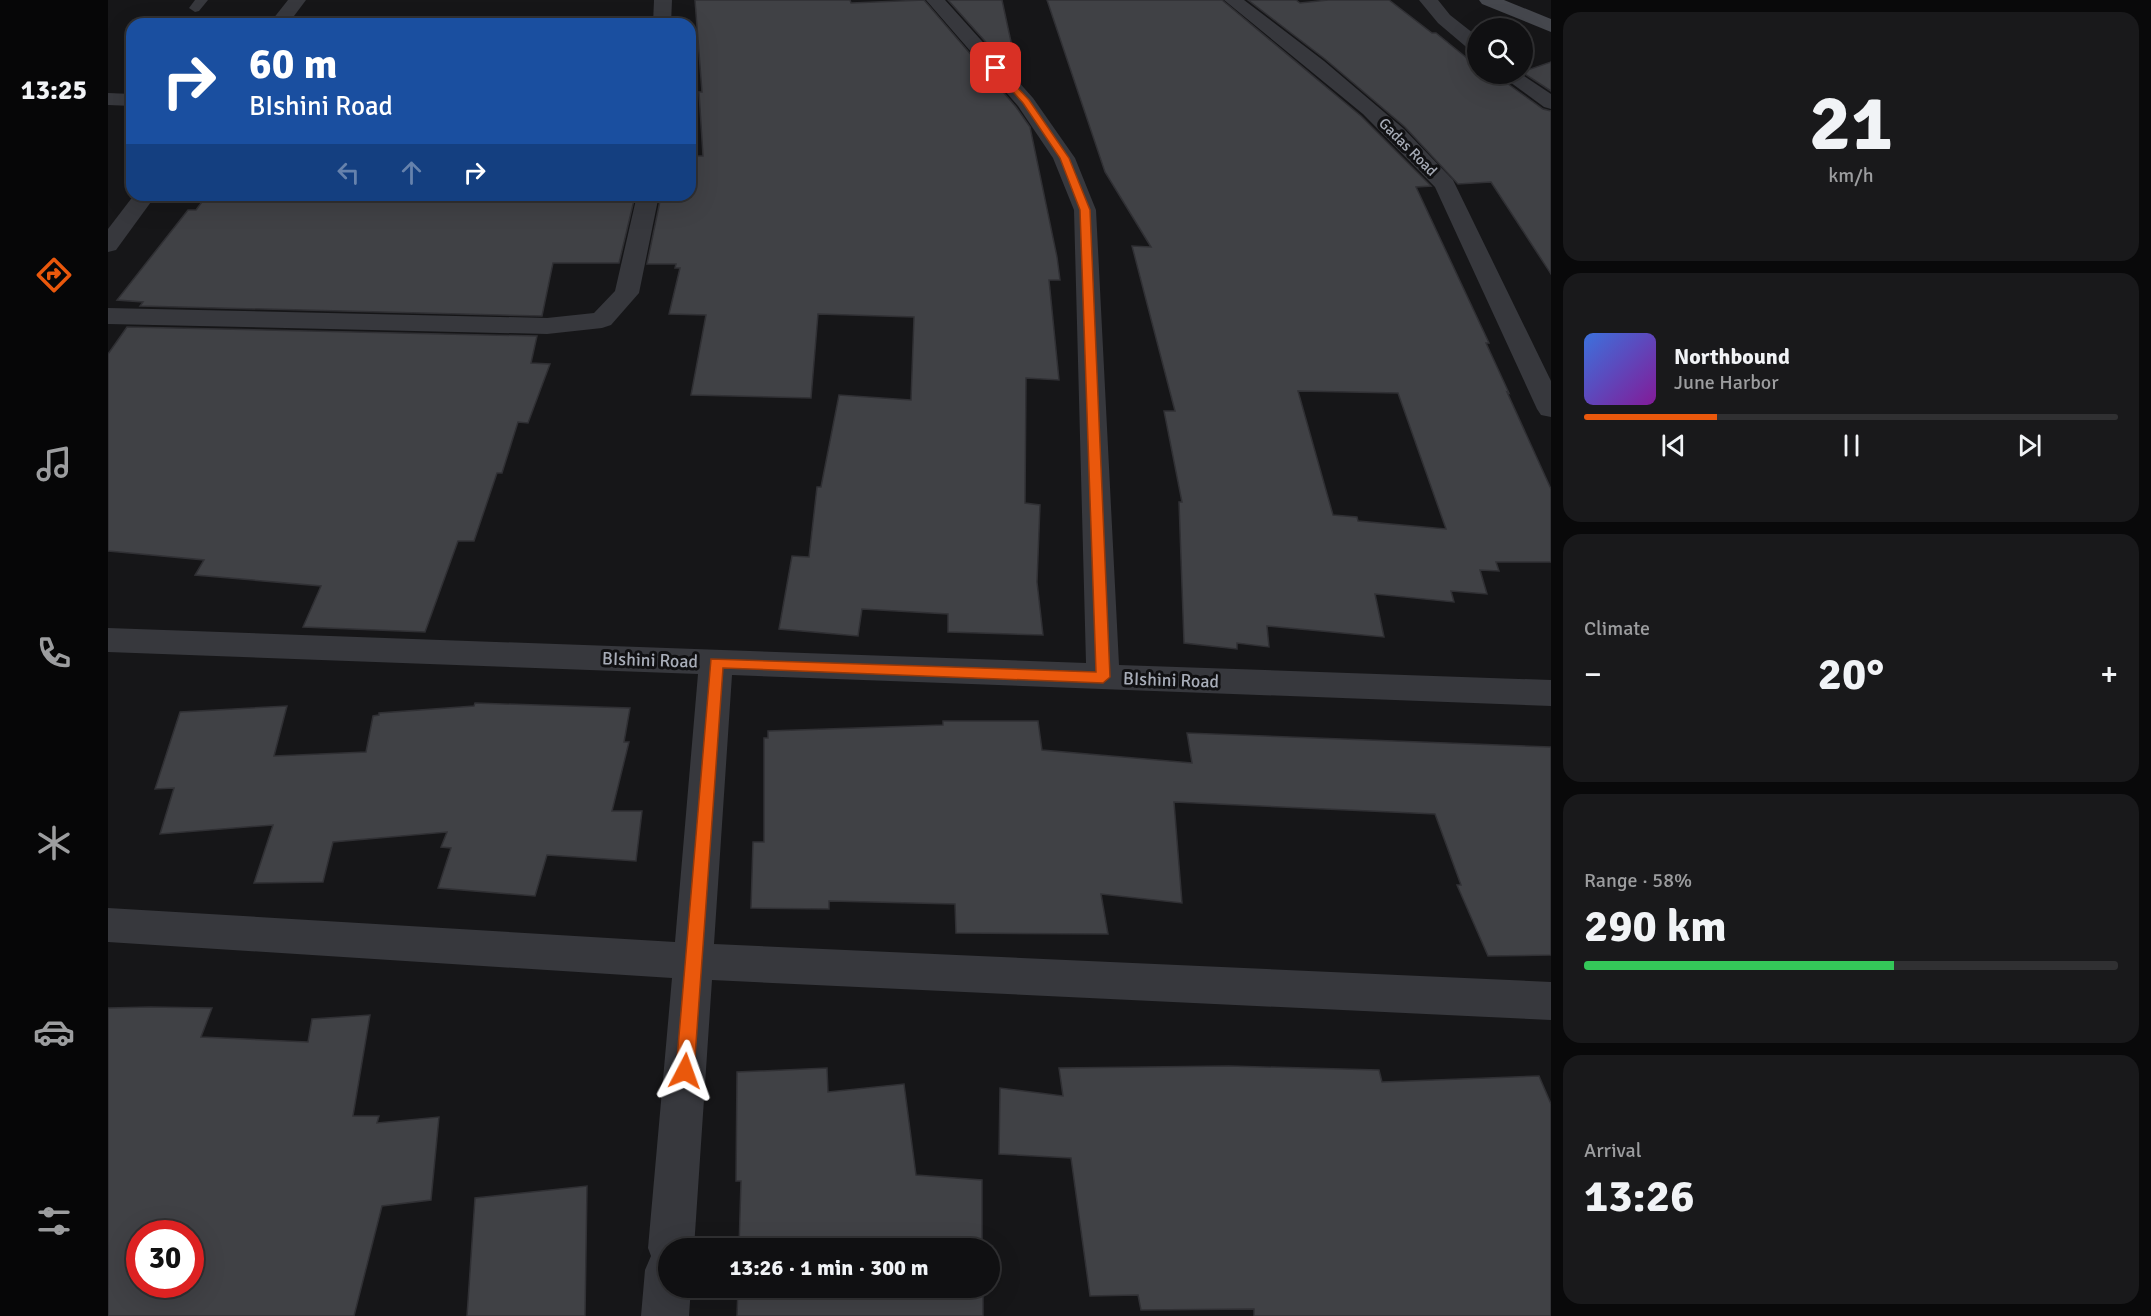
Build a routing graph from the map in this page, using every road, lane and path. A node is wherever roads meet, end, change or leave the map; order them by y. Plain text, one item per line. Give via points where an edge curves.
1 (297, 0) edge
2 (663, 0) edge
3 (935, 0) edge
4 (1233, 0) edge
5 (1428, 0) edge
6 (1488, 0) edge
7 (1530, 0) edge
8 (1551, 8) edge
9 (283, 18) edge
10 (662, 18) edge
11 (1551, 26) edge
12 (1467, 38) edge
13 (1523, 84) edge
14 (108, 99) edge
15 (126, 100) edge
16 (1551, 103) edge
17 (141, 201) edge
18 (647, 201) edge
19 (108, 245) edge
20 (108, 316) edge
21 (1551, 409) edge
22 (108, 640) edge
23 (716, 663) junction
24 (1103, 677) junction
25 (1551, 693) edge
26 (108, 926) edge
27 (694, 961) junction
28 (1551, 1001) edge
29 (672, 1238) edge
30 (667, 1298) edge
31 (665, 1316) edge

1 - 9 street
2 - 10 street
3 - 24 street via 1026,102 1064,158 1085,210
4 - 21 street, Gadas Road via 1364,102 1445,185
5 - 12 street
6 - 11 main road
7 - 8 main road
13 - 16 street
14 - 15 street
17 - 19 street
18 - 20 street via 627,293 602,320 547,326
22 - 23 street, BIshini Road
23 - 24 street, BIshini Road
23 - 27 street
24 - 25 street, BIshini Road
26 - 27 street
27 - 28 street
27 - 29 street
30 - 31 street

